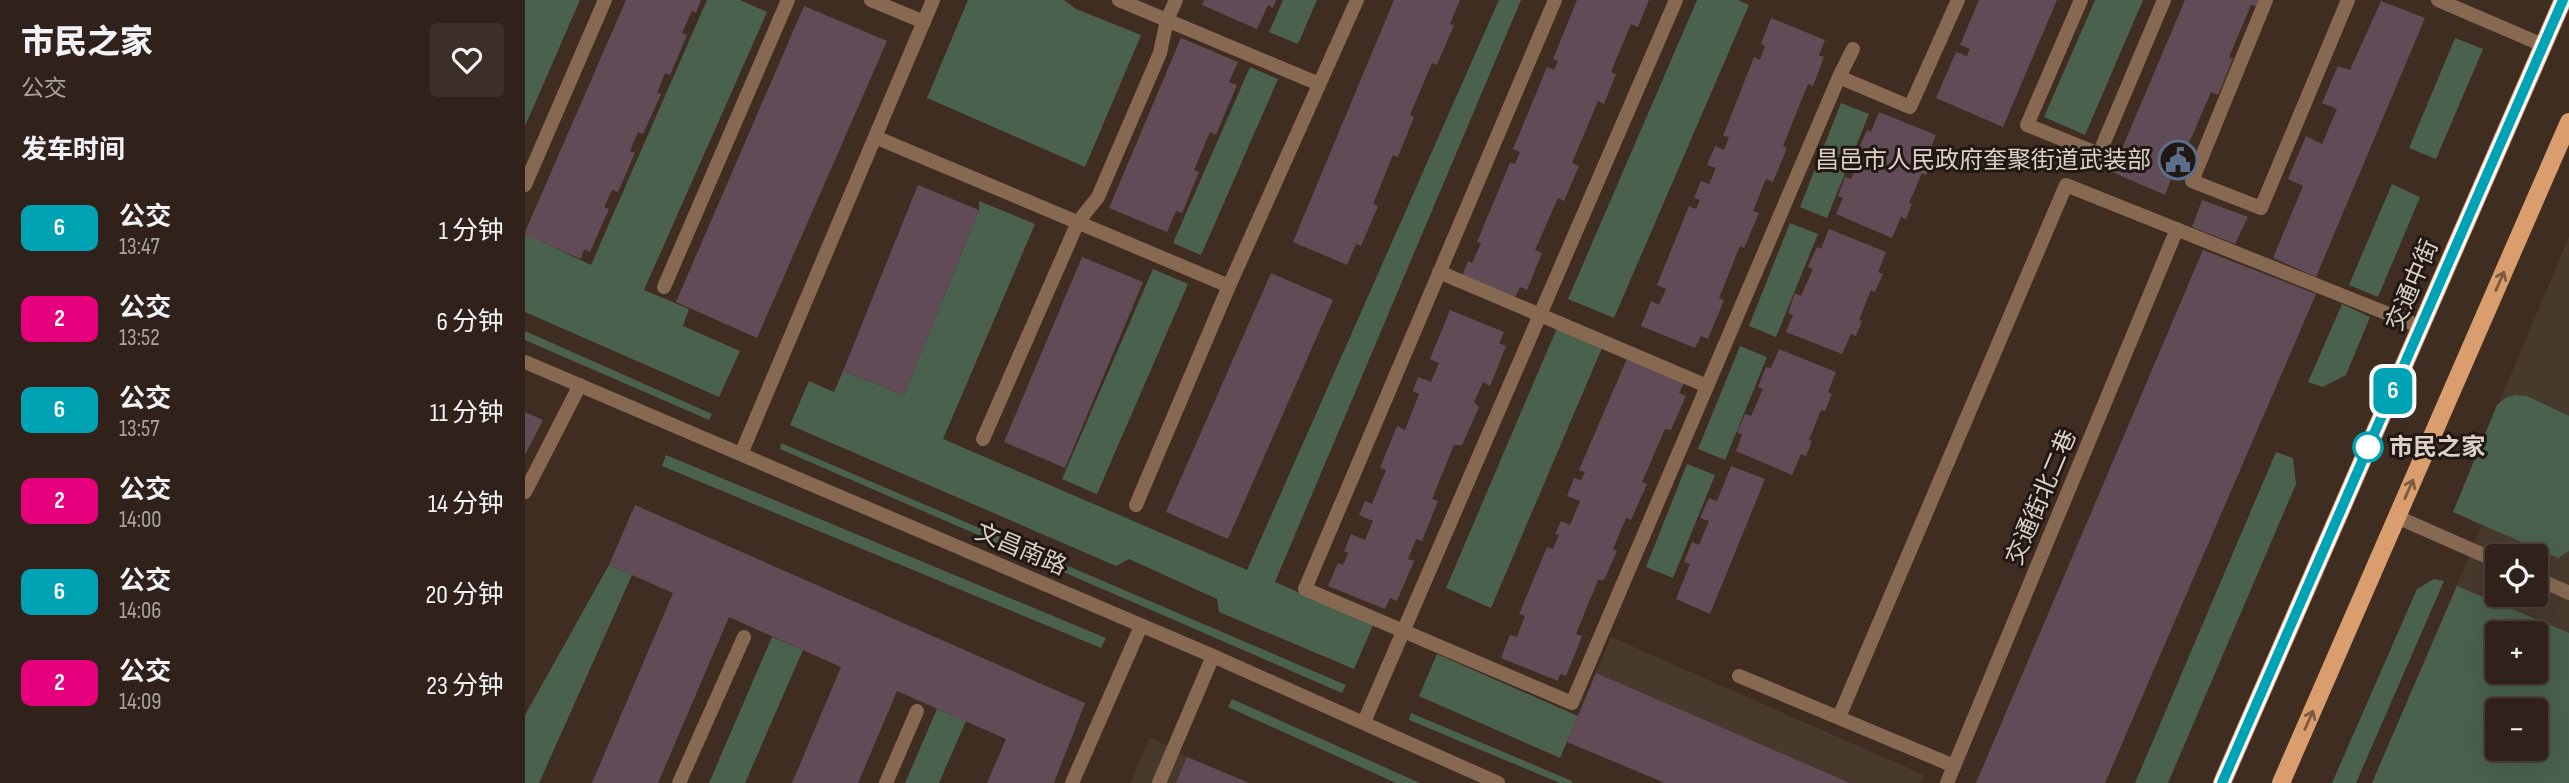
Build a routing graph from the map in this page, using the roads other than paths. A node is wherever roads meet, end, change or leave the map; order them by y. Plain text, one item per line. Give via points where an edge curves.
1 (604, 0) edge
2 (788, 0) edge
3 (871, 0) edge
4 (933, 0) edge
5 (1119, 0) edge
6 (1176, 0) edge
7 (1357, 0) edge
8 (1555, 0) edge
9 (1676, 0) edge
10 (1958, 0) edge
11 (2081, 0) edge
12 (2164, 0) edge
13 (2266, 0) edge
14 (2348, 0) edge
15 (2438, 0) edge
16 (2563, 0) edge
17 (1167, 20) junction
18 (923, 22) junction
19 (2543, 46) junction
20 (1853, 49) dead end
21 (1839, 77) junction
22 (1319, 84) junction
23 (2569, 122) edge
24 (875, 137) junction
25 (525, 185) edge
26 (1078, 222) junction
27 (2177, 229) junction
28 (1439, 272) junction
29 (1229, 286) junction
30 (664, 287) dead end
31 (1540, 314) junction
32 (2421, 327) junction
33 (525, 362) edge
34 (580, 385) junction
35 (1707, 386) junction
36 (983, 439) dead end
37 (741, 454) junction
38 (525, 492) edge
39 (1136, 505) dead end
40 (2397, 517) junction
41 (2485, 556) edge
42 (2548, 583) edge
43 (2569, 593) edge
44 (1141, 626) junction
45 (1403, 632) junction
46 (744, 637) dead end
47 (1213, 656) junction
48 (1739, 676) dead end
49 (917, 711) dead end
50 (1839, 717) junction
51 (1364, 722) junction
52 (1954, 766) junction
53 (678, 783) edge
54 (886, 783) edge
55 (1072, 783) edge
56 (1159, 783) edge
57 (1498, 783) edge
58 (1947, 783) edge
59 (2222, 783) edge
60 (2281, 783) edge

1 - 25 street
2 - 30 street
3 - 18 street
4 - 18 street
5 - 17 street
6 - 17 street
7 - 22 street
8 - 28 street
9 - 31 street
10 - 21 street via 1910,107
11 - 12 street via 2027,125 2099,154
13 - 14 street via 2192,181 2261,208
15 - 19 street
16 - 19 main road, 交通中街
17 - 22 street
17 - 26 street via 1160,53 1098,197
18 - 24 street
19 - 32 main road, 交通中街
20 - 21 street
21 - 35 street
22 - 29 street
40 -> 23 main road
24 - 26 street
24 - 37 street
26 - 29 street
26 - 36 street
27 - 32 street
27 - 50 street via 2066,185
27 - 52 street, 交通街北二巷
28 - 31 street
28 - 45 street via 1305,589
29 - 39 street
31 - 35 street
31 - 45 street
32 - 59 main road, 交通中街
33 - 34 street, 文昌南路
34 - 37 street, 文昌南路
34 - 38 street
35 - 45 street via 1572,703
37 - 44 street, 文昌南路
40 - 41 street
60 -> 40 main road
42 - 43 street
44 - 47 street, 文昌南路
44 - 55 street
45 - 51 street
46 - 53 street
47 - 51 street, 文昌南路
47 - 56 street
48 - 50 street
49 - 54 street
50 - 52 street
51 - 57 street, 文昌南路
52 - 58 street, 交通街北二巷

